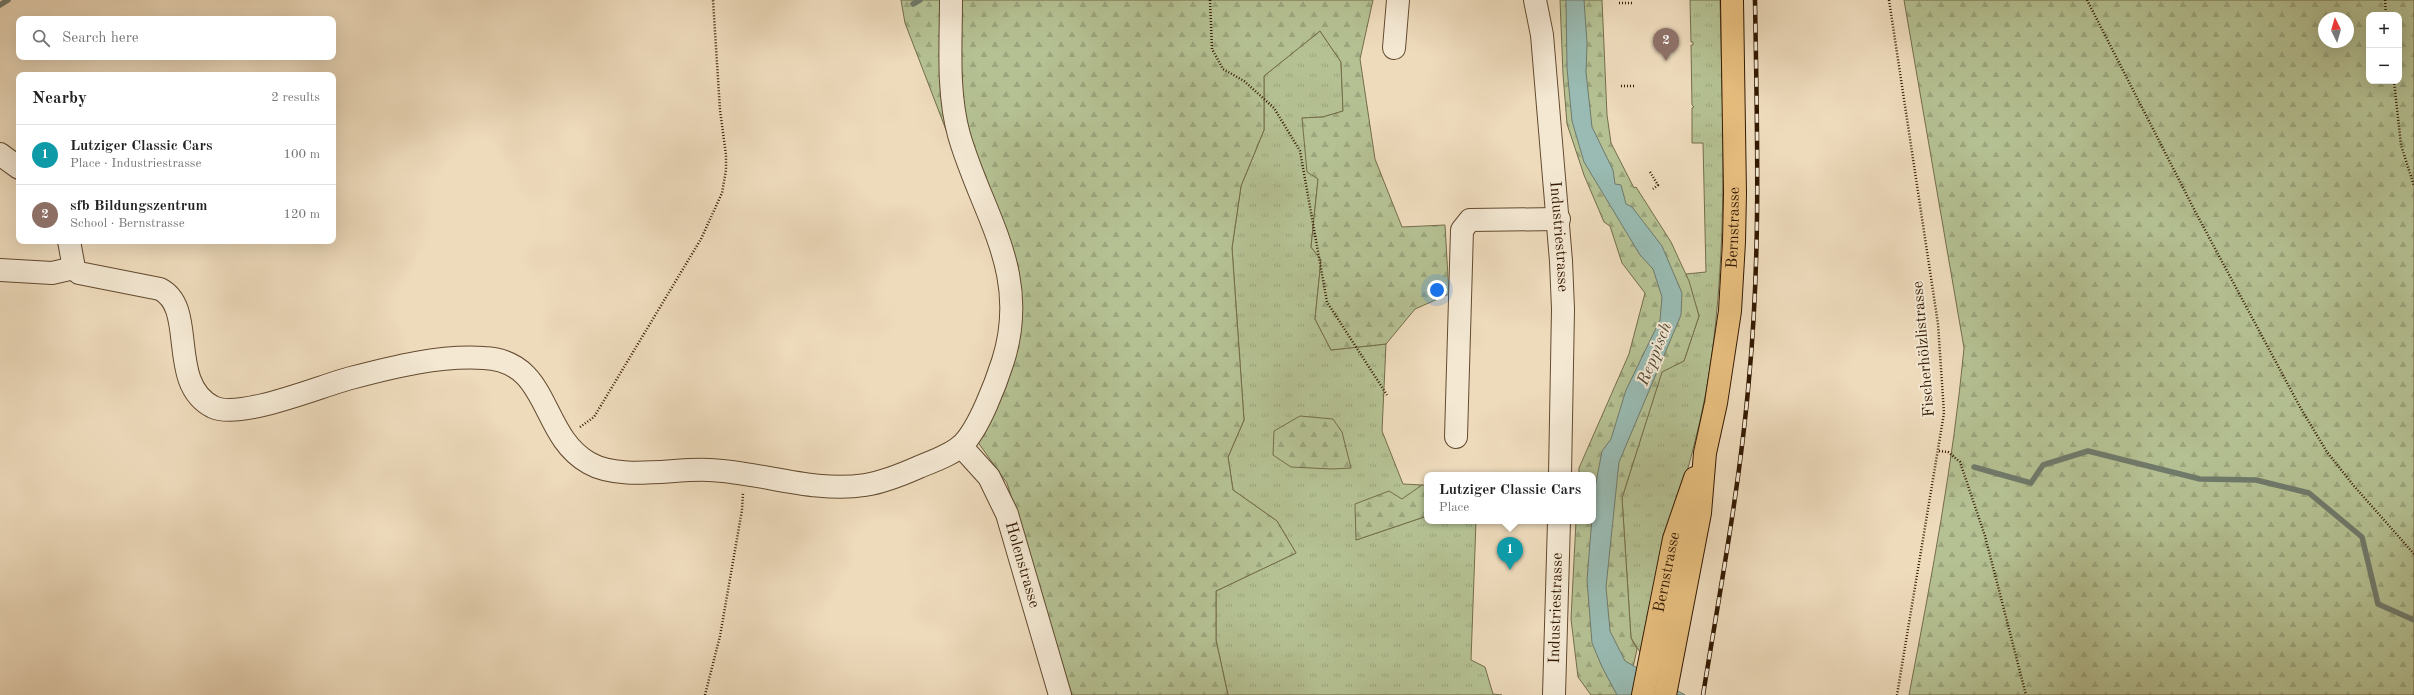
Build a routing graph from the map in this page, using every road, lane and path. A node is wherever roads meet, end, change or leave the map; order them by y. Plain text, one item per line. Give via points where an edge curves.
1 (713, 0) edge
2 (951, 0) edge
3 (1210, 0) edge
4 (1398, 0) edge
5 (1535, 0) edge
6 (1732, 0) edge
7 (1889, 0) edge
8 (2087, 0) edge
9 (2385, 0) edge
10 (1619, 3) dead end
11 (1633, 3) dead end
12 (2386, 12) edge
13 (1394, 48) dead end
14 (2394, 84) edge
15 (1621, 86) dead end
16 (1635, 86) dead end
17 (0, 154) edge
18 (16, 166) edge
19 (1650, 172) dead end
20 (2414, 186) edge
21 (1653, 189) dead end
22 (1559, 220) junction
23 (70, 244) edge
24 (74, 268) junction
25 (0, 270) edge
26 (1387, 395) dead end
27 (561, 435) junction
28 (1456, 437) dead end
29 (961, 446) junction
30 (1938, 451) junction
31 (1705, 453) junction
32 (1560, 472) edge
33 (744, 473) junction
34 (1559, 524) edge
35 (2414, 554) edge
36 (705, 695) edge
37 (1060, 695) edge
38 (1554, 695) edge
39 (1643, 695) edge
40 (1665, 695) edge
41 (1897, 695) edge
42 (2026, 695) edge

1 - 27 path via 720,110 726,155 722,193 701,238 594,417
2 - 29 street via 952,94 956,121 964,150 1003,247 1011,308 1008,344 997,378 983,409
3 - 26 path via 1212,49 1223,69 1244,81 1274,108 1300,151 1328,302
4 - 13 street
5 - 22 street, Industriestrasse via 1542,35
6 - 31 main road, Bernstrasse via 1734,242 1730,311
7 - 30 path, Fischerhölzlistrasse via 1938,324 1944,413
8 - 35 path via 2196,213 2300,407 2327,452
9 - 12 path
10 - 11 path
14 - 20 path via 2401,144
15 - 16 path
17 - 18 street
19 - 21 path via 1658,185
22 - 28 street via 1470,220 1462,230
22 - 32 street, Industriestrasse via 1563,309
23 - 24 street
24 - 25 street via 52,273
24 - 27 street via 83,274 160,289 170,296 179,313 185,366 200,396 219,409 249,408 350,378 398,368 438,361 487,358 508,362 525,373
27 - 33 street via 583,459 596,467 611,471 702,469
29 - 33 street via 899,476 865,485 815,485
29 - 37 street, Holenstrasse via 989,477 1008,514
30 - 41 path, Fischerhölzlistrasse
30 - 42 path via 1948,452 1960,462 1985,536
31 - 39 main road, Bernstrasse via 1674,539
31 - 40 main road, Bernstrasse via 1700,513
33 - 36 path via 742,510 720,636
34 - 38 street, Industriestrasse

